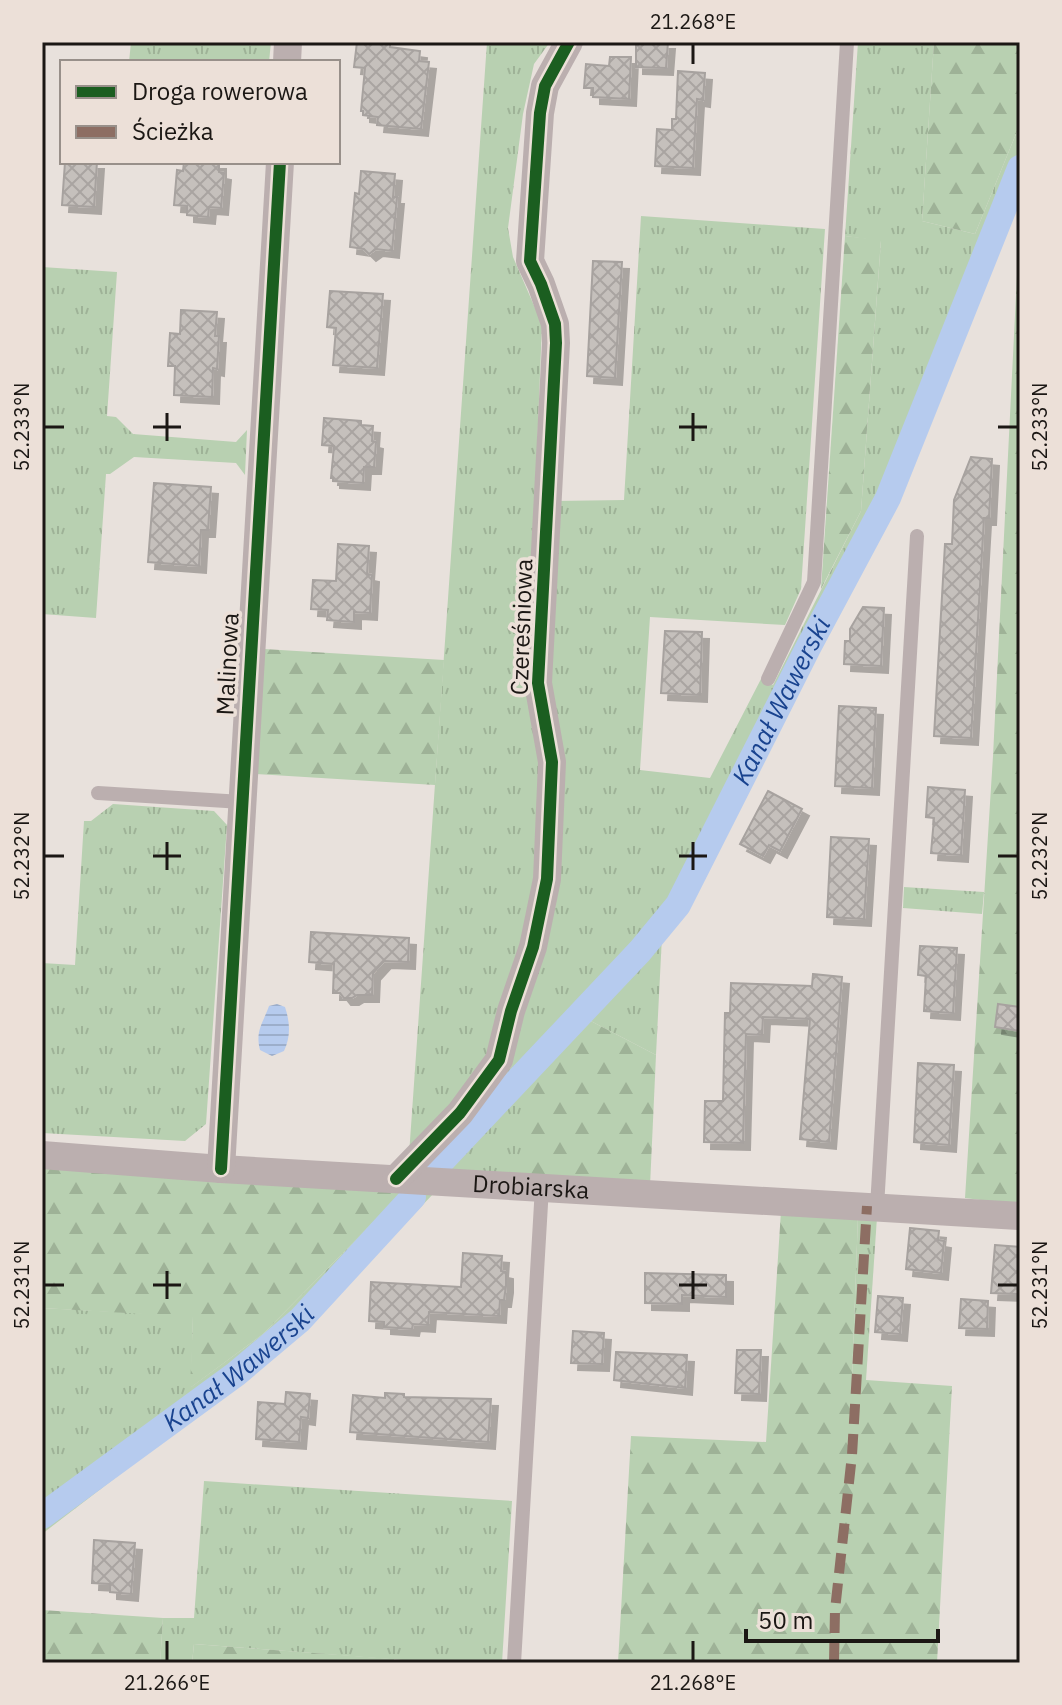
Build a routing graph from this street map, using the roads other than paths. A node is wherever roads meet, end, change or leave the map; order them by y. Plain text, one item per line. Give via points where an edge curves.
1 (569, 42) edge
2 (847, 42) edge
3 (280, 164) edge
4 (917, 536) dead end
5 (768, 679) dead end
6 (98, 793) dead end
7 (242, 802) junction
8 (42, 1155) edge
9 (221, 1169) junction
10 (396, 1179) junction
11 (542, 1187) junction
12 (877, 1207) junction
13 (1020, 1216) edge
14 (514, 1663) edge

1 - 10 street, Czereśniowa via 545,86 540,113 530,261 555,324 556,343 538,683 552,762 547,879 499,1060 460,1113
2 - 5 lane via 814,582
3 - 7 street, Malinowa
4 - 12 lane
6 - 7 lane
7 - 9 street, Malinowa
8 - 9 street, Drobiarska
9 - 10 street, Drobiarska
10 - 11 street, Drobiarska
11 - 12 street, Drobiarska
11 - 14 lane
12 - 13 street, Drobiarska

